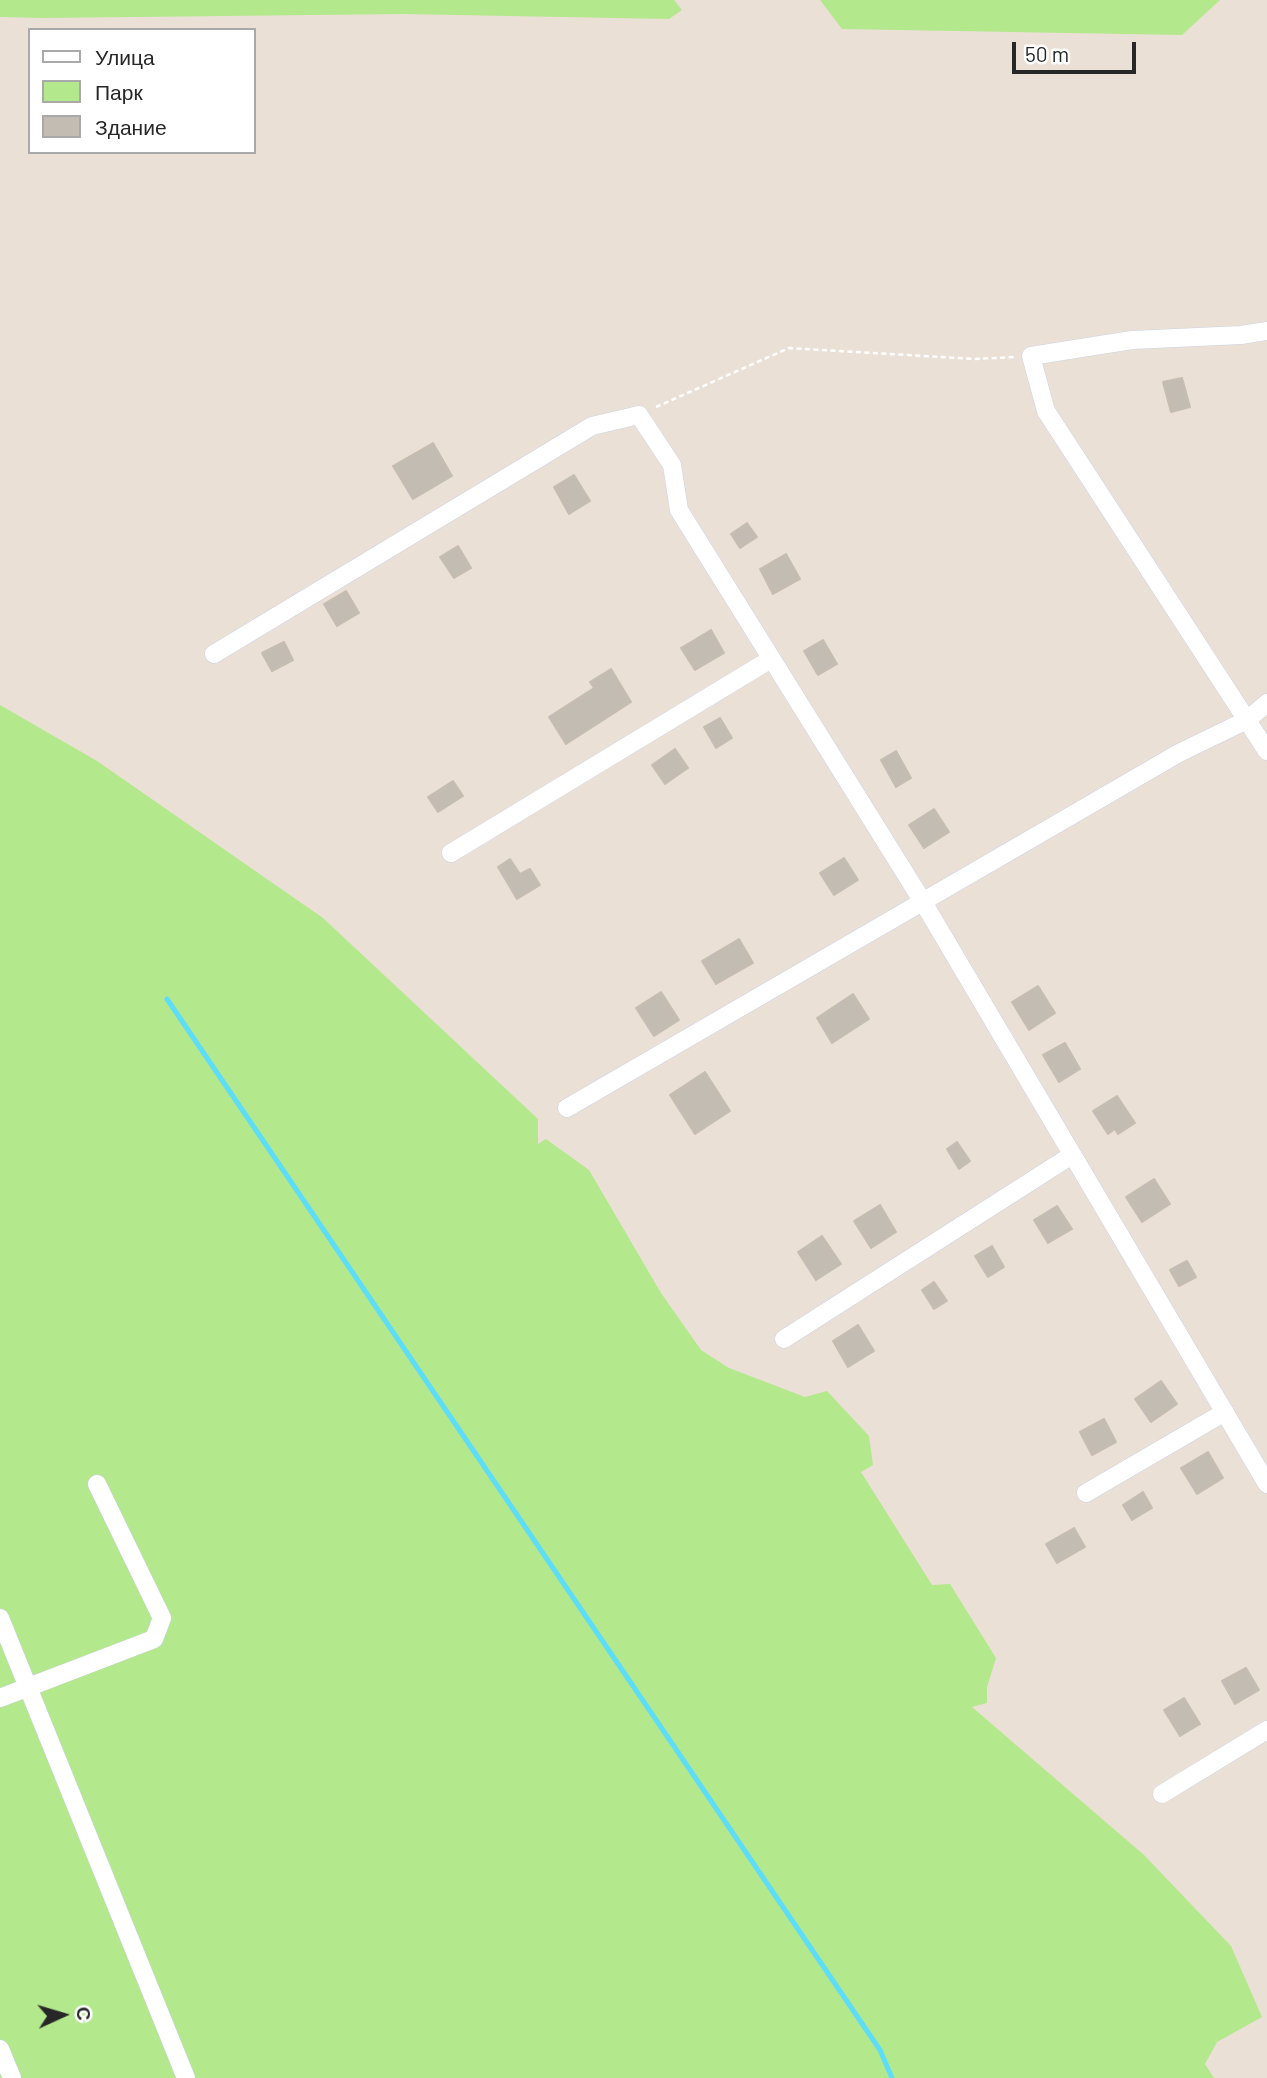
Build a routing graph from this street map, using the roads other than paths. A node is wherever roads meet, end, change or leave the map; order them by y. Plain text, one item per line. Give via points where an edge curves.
1 (1267, 331) edge
2 (214, 653) dead end
3 (771, 659) junction
4 (1267, 703) edge
5 (1247, 720) junction
6 (1267, 751) edge
7 (451, 853) dead end
8 (923, 902) junction
9 (567, 1108) dead end
10 (1072, 1155) junction
11 (784, 1339) dead end
12 (1225, 1412) junction
13 (97, 1484) dead end
14 (1267, 1484) edge
15 (1086, 1493) dead end
16 (0, 1618) edge
17 (29, 1687) junction
18 (0, 1698) edge
19 (1267, 1731) edge
20 (1162, 1794) dead end
21 (0, 2049) edge
22 (12, 2078) edge
23 (186, 2078) edge

1 - 5 street via 1132,340 1031,356 1046,411
2 - 3 street via 592,426 639,415 673,465 679,510
3 - 7 street
3 - 8 street
4 - 5 street
5 - 6 street
5 - 8 street via 1179,753
8 - 9 street
8 - 10 street
10 - 11 street
10 - 12 street
12 - 14 street
12 - 15 street
13 - 17 street via 162,1618 154,1639
16 - 17 street
17 - 18 street
17 - 23 street
19 - 20 street
21 - 22 street

